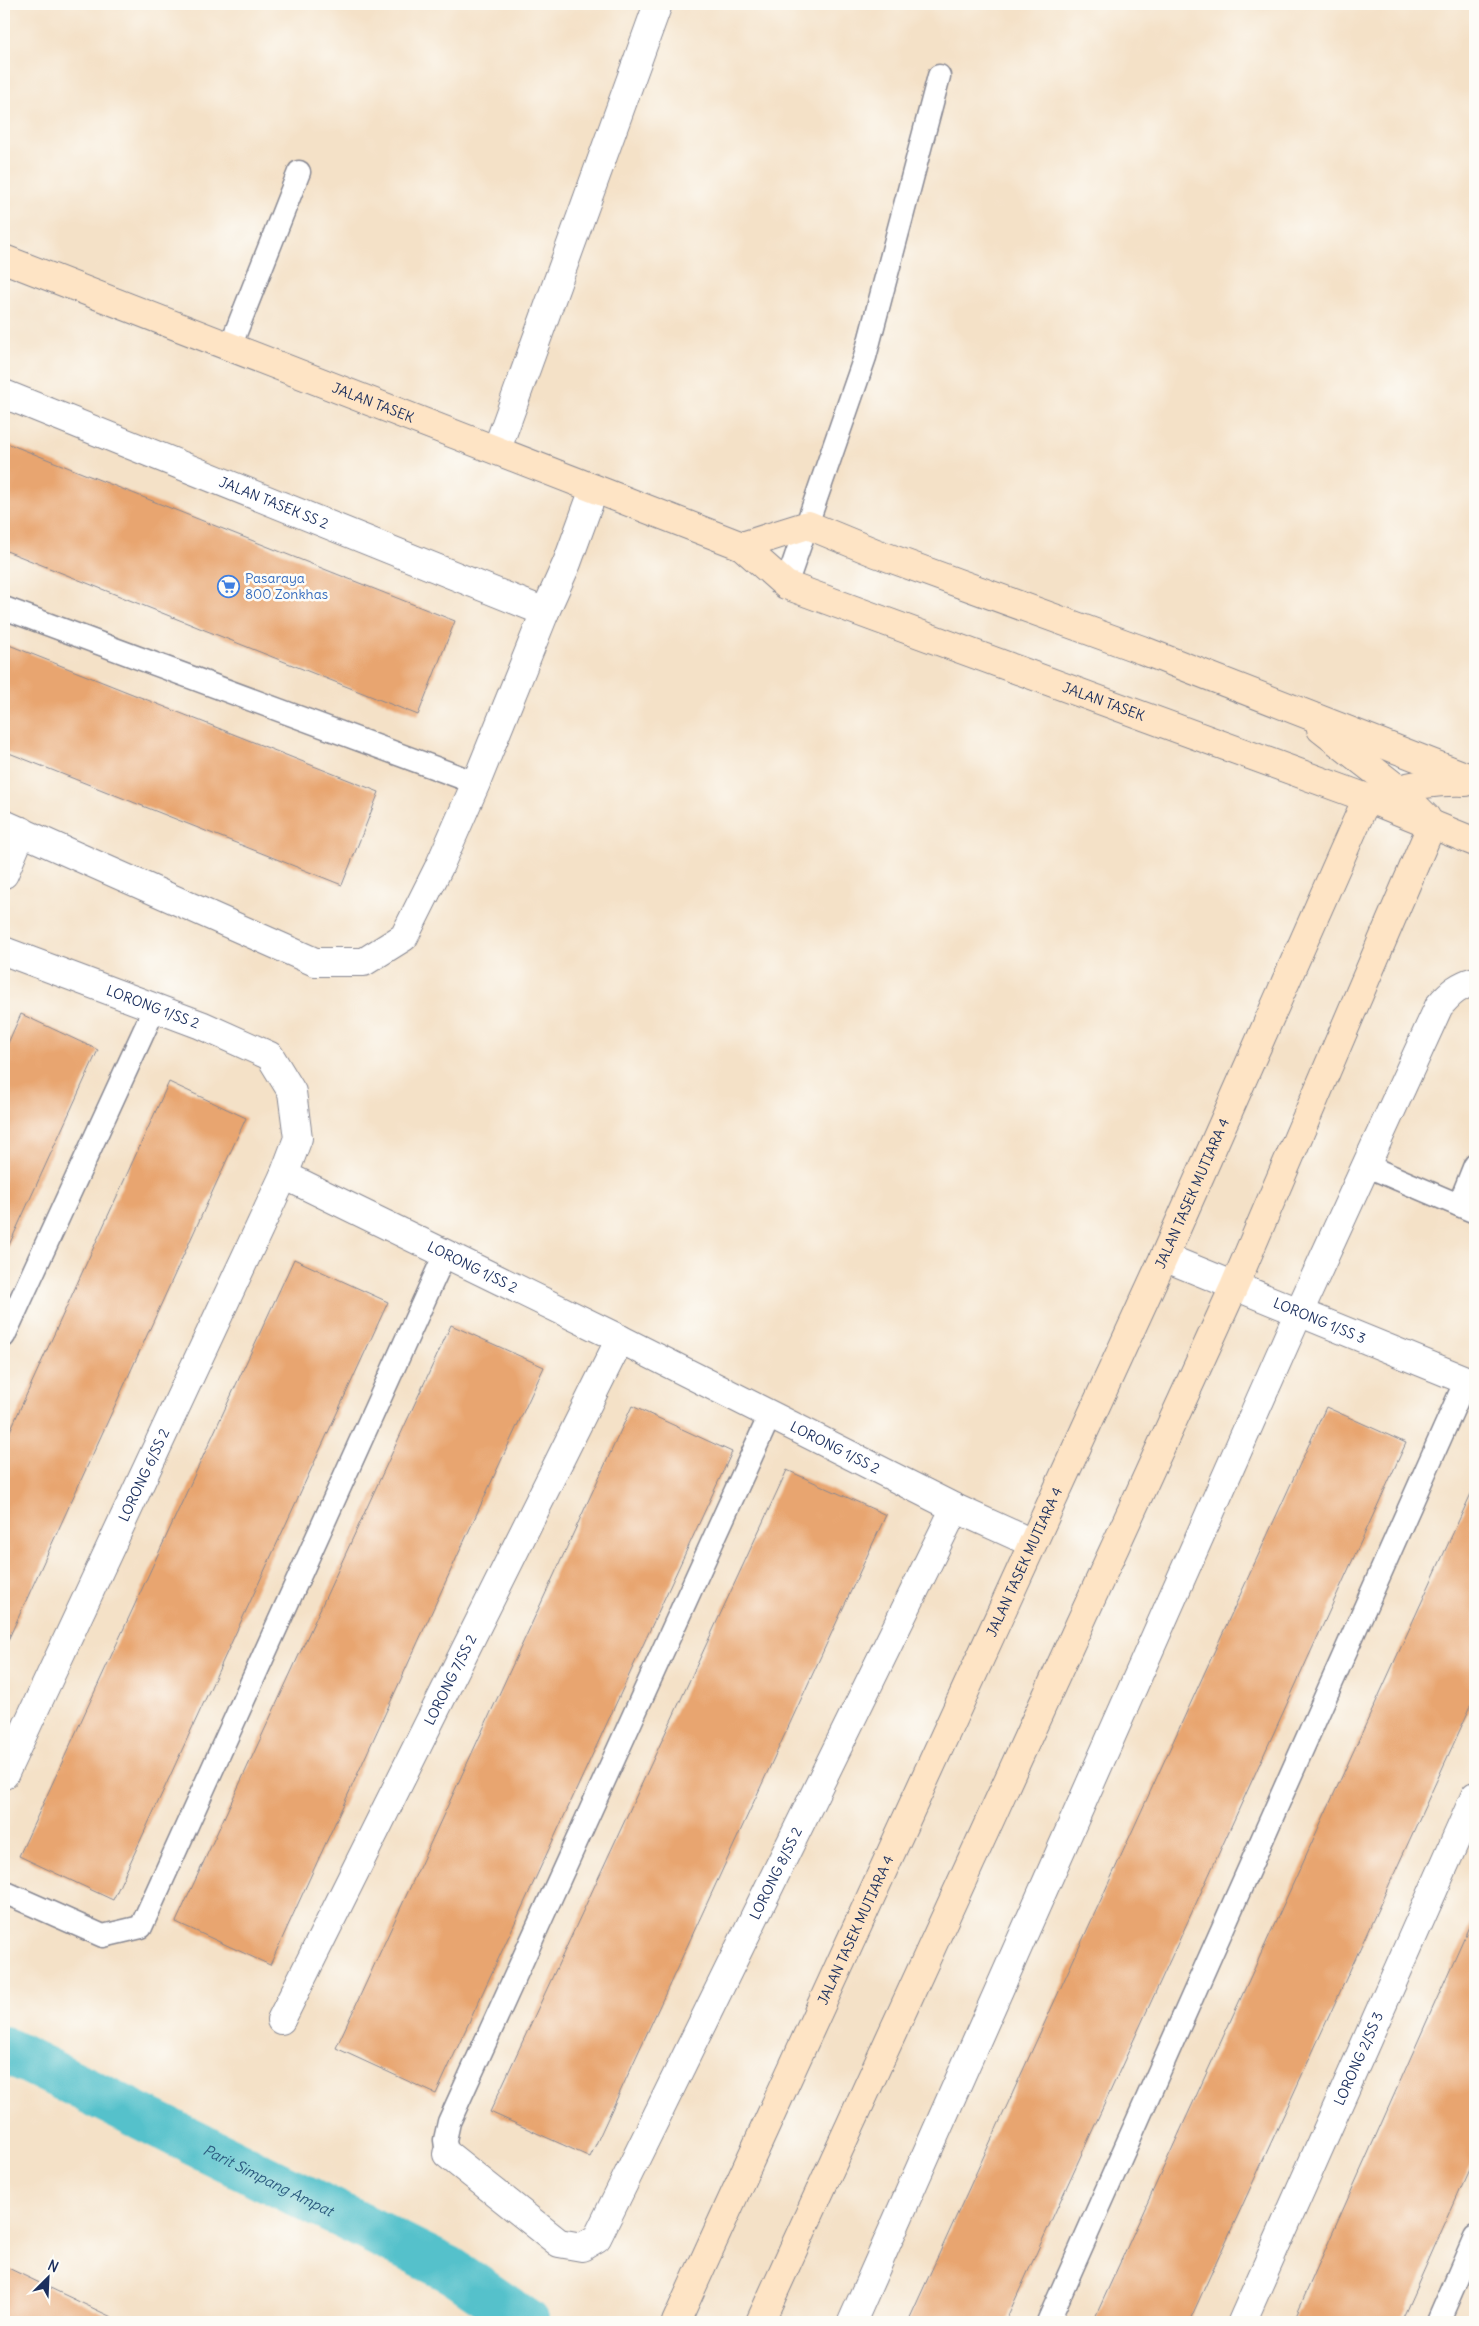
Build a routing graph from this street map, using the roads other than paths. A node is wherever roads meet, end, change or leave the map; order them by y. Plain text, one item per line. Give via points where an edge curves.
1 (658, 4) edge
2 (939, 76) dead end
3 (299, 172) dead end
4 (4, 259) edge
5 (230, 347) junction
6 (4, 394) edge
7 (497, 450) junction
8 (594, 489) junction
9 (808, 525) junction
10 (742, 546) junction
11 (786, 585) junction
12 (4, 608) edge
13 (545, 612) junction
14 (1300, 713) junction
15 (1475, 781) edge
16 (476, 783) junction
17 (1398, 789) junction
18 (1367, 798) junction
19 (1432, 824) junction
20 (13, 827) edge
21 (1475, 842) edge
22 (4, 874) edge
23 (4, 951) edge
24 (1475, 981) edge
25 (155, 1007) junction
26 (1365, 1165) junction
27 (1475, 1165) edge
28 (284, 1175) junction
29 (1467, 1209) edge
30 (445, 1254) junction
31 (1164, 1257) junction
32 (1234, 1287) junction
33 (1299, 1312) junction
34 (4, 1336) edge
35 (620, 1339) junction
36 (1471, 1382) edge
37 (770, 1415) junction
38 (955, 1508) junction
39 (1032, 1543) junction
40 (4, 1775) edge
41 (1475, 1796) edge
42 (4, 1892) edge
43 (281, 2020) dead end
44 (447, 2154) joint
45 (1475, 2237) edge
46 (679, 2316) edge
47 (760, 2322) edge
48 (852, 2322) edge
49 (1048, 2322) edge
50 (1242, 2322) edge
51 (1438, 2322) edge

1 - 7 street
2 - 9 lane via 865,357
3 - 5 lane
4 - 5 street, JALAN TASEK
5 - 7 street, JALAN TASEK
6 - 13 street, JALAN TASEK SS 2
7 - 8 street, JALAN TASEK
8 - 10 street, JALAN TASEK
8 - 13 street
9 - 10 street
9 - 11 lane
9 - 14 street
10 - 11 street, JALAN TASEK
11 - 18 street, JALAN TASEK
12 - 16 lane
13 - 16 street
14 - 15 street
14 - 17 street
15 - 17 street via 1438,781
16 - 20 street via 404,937 364,962 315,962
17 - 18 street
17 - 19 street
18 - 19 street, JALAN TASEK
18 - 31 street, JALAN TASEK MUTIARA 4
19 - 21 street, JALAN TASEK
19 - 32 street
20 - 22 street
23 - 25 street, LORONG 1/SS 2
24 - 26 street via 1450,993 1439,1006
25 - 28 street, LORONG 1/SS 2 via 270,1056 292,1092 298,1138
25 - 34 lane
26 - 29 lane
26 - 33 street
27 - 29 lane
28 - 30 street, LORONG 1/SS 2
28 - 40 street, LORONG 6/SS 2
30 - 35 street, LORONG 1/SS 2
30 - 42 lane via 141,1927 103,1936
31 - 32 street, LORONG 1/SS 3
31 - 39 street, JALAN TASEK MUTIARA 4
32 - 33 street, LORONG 1/SS 3
32 - 47 street
33 - 36 street, LORONG 1/SS 3
33 - 48 street
35 - 37 street, LORONG 1/SS 2
35 - 43 street, LORONG 7/SS 2
36 - 49 lane
37 - 38 street, LORONG 1/SS 2
37 - 44 lane via 449,2122 445,2140
38 - 39 street, LORONG 1/SS 2
38 - 44 street, LORONG 8/SS 2 via 597,2238 582,2247 559,2243
39 - 46 street, JALAN TASEK MUTIARA 4
41 - 50 street, LORONG 2/SS 3
45 - 51 lane

